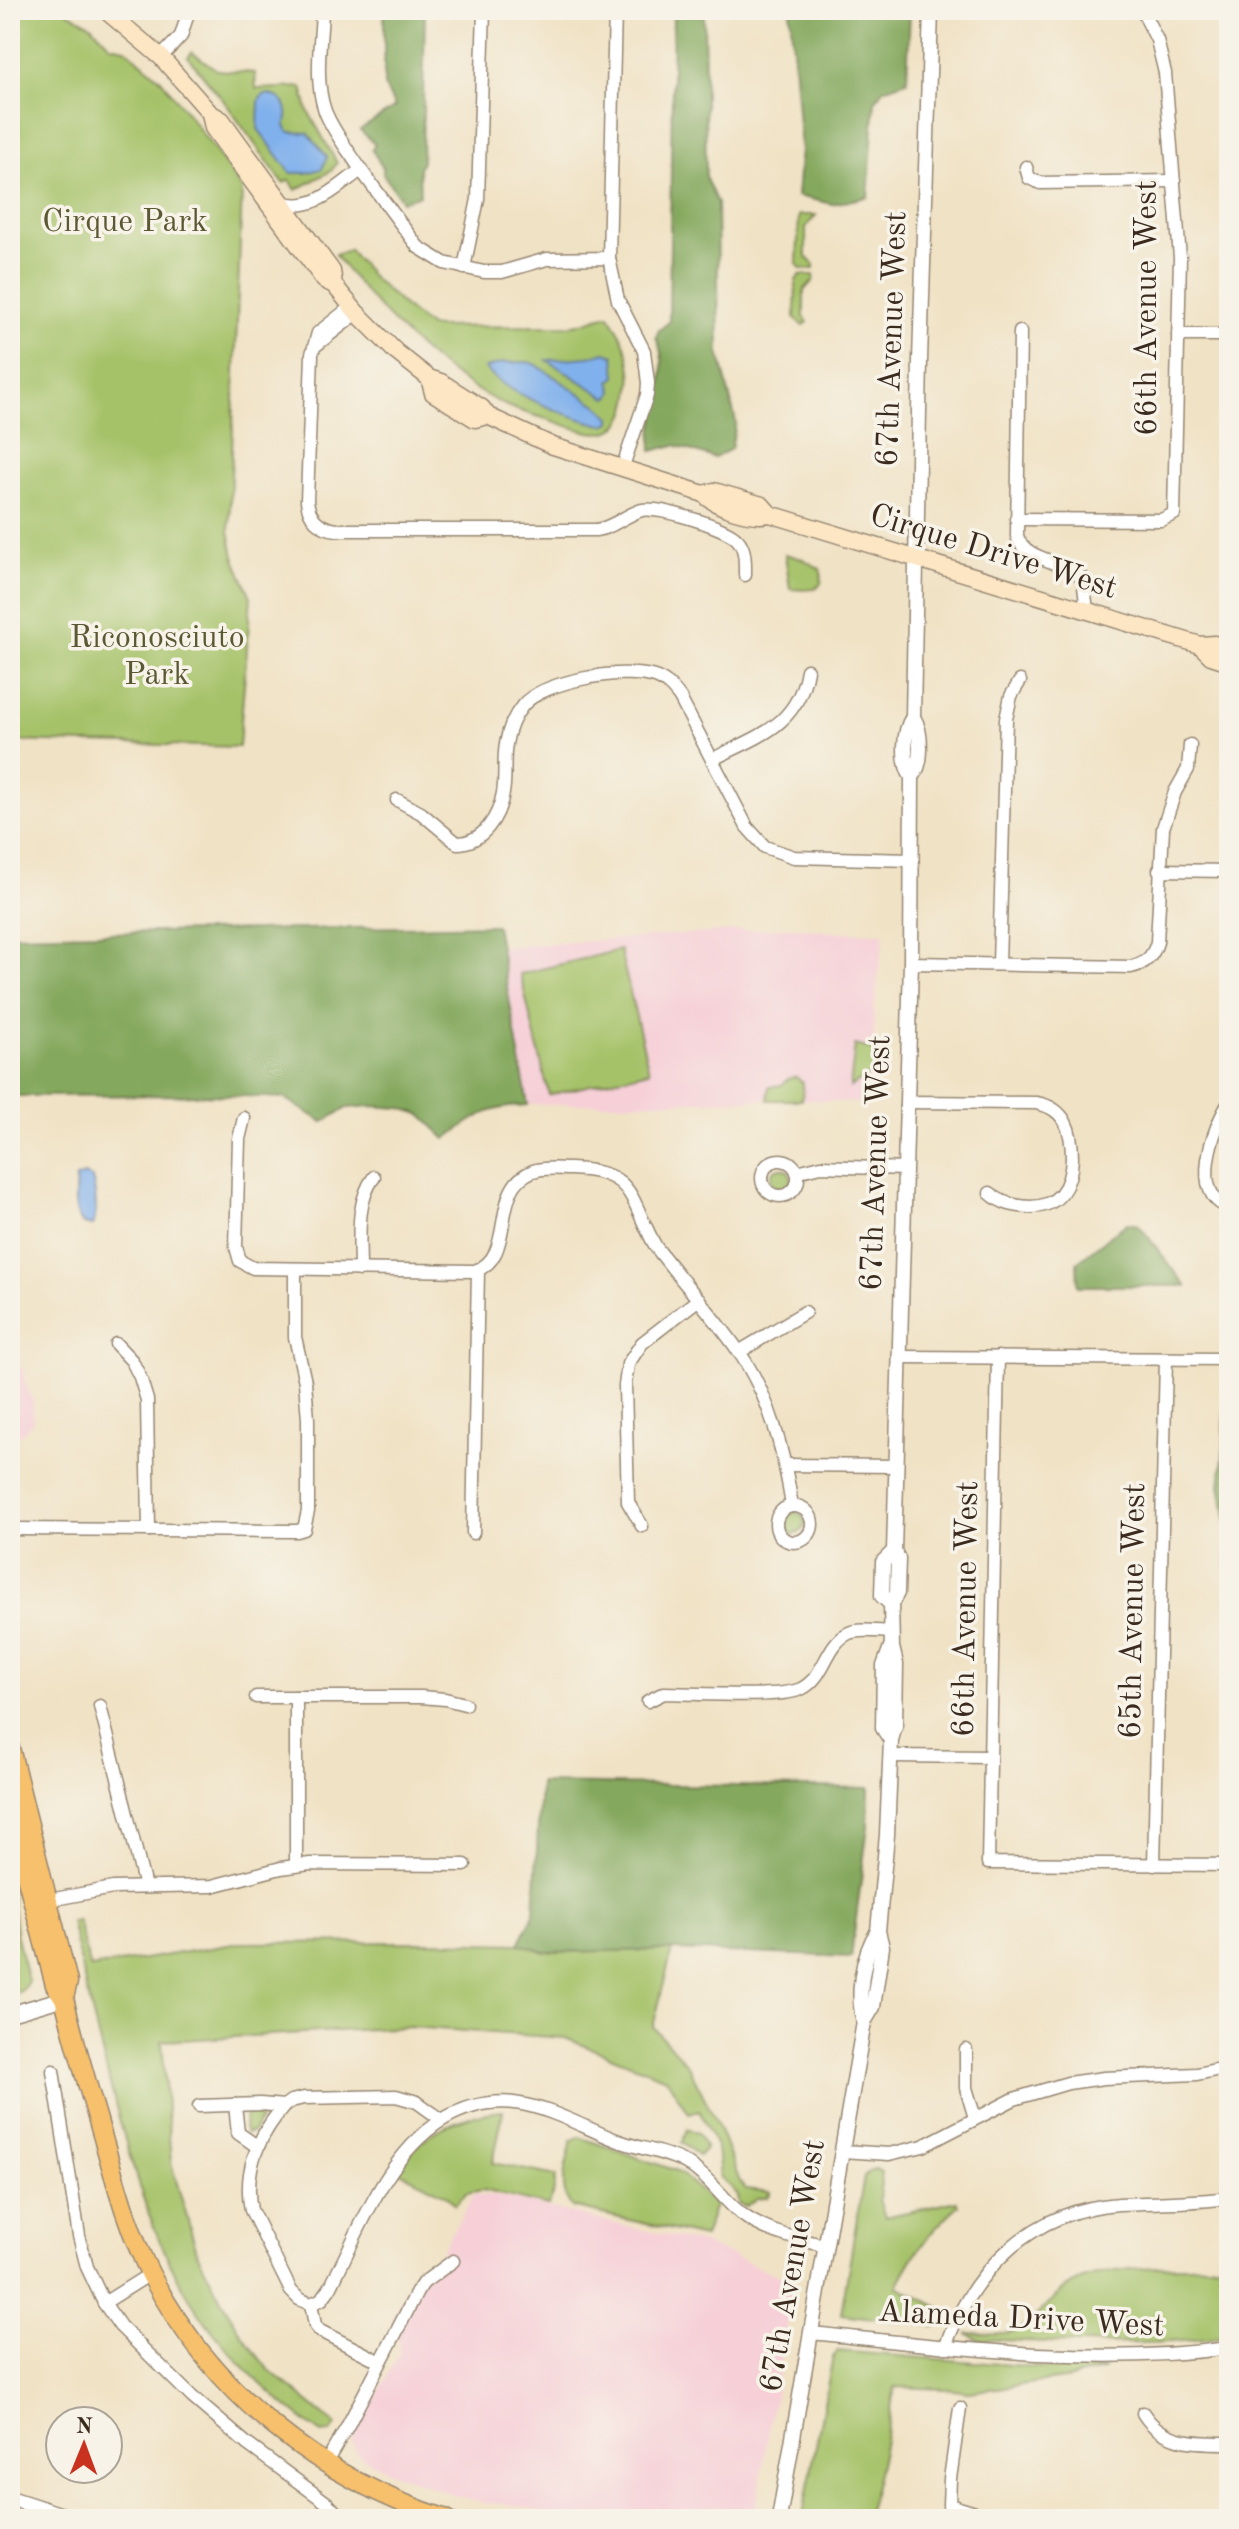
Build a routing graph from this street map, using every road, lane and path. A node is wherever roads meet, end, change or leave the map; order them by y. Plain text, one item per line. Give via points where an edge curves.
1 (105, 10) edge
2 (189, 10) edge
3 (322, 10) edge
4 (484, 10) edge
5 (615, 10) edge
6 (931, 10) edge
7 (1142, 10) edge
8 (161, 57) junction
9 (210, 113) junction
10 (1026, 167) dead end
11 (361, 170) junction
12 (1174, 181) junction
13 (282, 202) junction
14 (313, 204) junction
15 (305, 234) junction
16 (609, 258) junction
17 (464, 268) junction
18 (334, 285) junction
19 (354, 310) junction
20 (1020, 332) dead end
21 (1178, 335) junction
22 (1229, 335) edge
23 (622, 469) junction
24 (1016, 519) junction
25 (915, 558) junction
26 (745, 575) dead end
27 (1087, 610) junction
28 (1200, 645) junction
29 (1229, 649) edge
30 (1229, 662) edge
31 (807, 670) dead end
32 (1020, 681) dead end
33 (1190, 745) dead end
34 (713, 759) junction
35 (397, 800) dead end
36 (911, 860) junction
37 (1159, 870) junction
38 (1229, 871) edge
39 (911, 963) junction
40 (999, 964) junction
41 (907, 1102) junction
42 (1229, 1103) edge
43 (244, 1118) dead end
44 (904, 1169) junction
45 (797, 1172) dead end
46 (374, 1177) dead end
47 (990, 1193) dead end
48 (1229, 1207) edge
49 (295, 1269) junction
50 (360, 1270) junction
51 (478, 1270) junction
52 (699, 1299) junction
53 (805, 1312) dead end
54 (116, 1344) dead end
55 (739, 1352) junction
56 (900, 1357) junction
57 (998, 1357) junction
58 (1166, 1359) junction
59 (1229, 1359) edge
60 (786, 1465) junction
61 (897, 1466) junction
62 (792, 1506) dead end
63 (642, 1526) dead end
64 (10, 1529) edge
65 (149, 1530) junction
66 (473, 1533) dead end
67 (892, 1640) junction
68 (256, 1697) dead end
69 (296, 1697) junction
70 (648, 1701) dead end
71 (465, 1704) dead end
72 (100, 1706) dead end
73 (10, 1748) edge
74 (890, 1756) junction
75 (990, 1757) junction
76 (10, 1815) edge
77 (296, 1865) junction
78 (465, 1865) dead end
79 (1154, 1865) junction
80 (1229, 1865) edge
81 (145, 1887) junction
82 (40, 1901) junction
83 (64, 1998) junction
84 (10, 2014) edge
85 (966, 2050) dead end
86 (1229, 2067) edge
87 (53, 2071) dead end
88 (235, 2105) junction
89 (199, 2106) dead end
90 (284, 2106) junction
91 (975, 2118) junction
92 (442, 2120) junction
93 (258, 2147) junction
94 (842, 2151) junction
95 (1229, 2198) edge
96 (826, 2246) junction
97 (453, 2261) dead end
98 (150, 2274) junction
99 (104, 2303) junction
100 (311, 2304) junction
101 (811, 2333) junction
102 (945, 2347) junction
103 (1229, 2348) edge
104 (379, 2361) junction
105 (960, 2408) dead end
106 (1143, 2413) dead end
107 (1229, 2443) edge
108 (325, 2464) junction
109 (10, 2498) edge
110 (75, 2519) edge
111 (342, 2519) edge
112 (447, 2519) edge
113 (779, 2519) edge
114 (995, 2519) edge

1 - 8 main road, Cirque Drive West
2 - 8 street via 181,36
3 - 11 street via 319,83 324,109
4 - 17 street via 478,199
5 - 16 street
6 - 25 street, 67th Avenue West
7 - 12 street, 66th Avenue West via 1165,73
8 - 9 main road, Cirque Drive West
9 - 13 main road, Cirque Drive West via 222,120
9 - 18 main road, Cirque Drive West via 213,128 310,262
10 - 12 street via 1029,178 1040,183
11 - 14 street
11 - 17 street via 418,247
12 - 21 street, 66th Avenue West
13 - 14 street
13 - 15 main road, Cirque Drive West
14 - 15 street
15 - 18 main road, Cirque Drive West via 332,271
16 - 17 street via 547,259 502,272
16 - 23 street via 618,300 644,351 648,383
18 - 19 main road, Cirque Drive West
19 - 23 main road, Cirque Drive West via 396,352 488,416
19 - 26 street via 318,333 310,363 307,501 316,522 337,530 596,530 641,511 660,510 737,538
20 - 24 street
21 - 22 street
21 - 24 street, 66th Avenue West via 1174,514 1161,520
23 - 25 main road, Cirque Drive West via 762,505 770,514
24 - 27 street via 1023,549 1069,567 1083,579
25 - 27 main road, Cirque Drive West
25 - 36 street, 67th Avenue West via 913,717 918,726 918,770 912,777
27 - 28 main road, Cirque Drive West
28 - 29 main road, Cirque Drive West
28 - 30 main road, Cirque Drive West
31 - 34 street via 801,697 791,712
32 - 40 street via 1006,719
33 - 37 street via 1188,769 1166,816
34 - 35 street via 672,687 652,676 618,673 542,691 522,706 506,743 498,811 477,838 457,843
34 - 36 street via 752,835 774,852 808,858
36 - 39 street, 67th Avenue West
37 - 38 street
37 - 40 street via 1157,942 1146,961 1131,967
39 - 40 street
39 - 41 street, 67th Avenue West
41 - 44 street, 67th Avenue West
41 - 47 street via 1036,1103 1059,1113 1072,1139 1070,1178 1061,1194 1036,1207 1007,1204
42 - 48 street via 1210,1147 1208,1185 1214,1198
43 - 49 street via 237,1257 256,1268
44 - 45 street via 821,1166
44 - 56 street, 67th Avenue West
46 - 50 street via 362,1202
49 - 50 street
49 - 65 street via 295,1337 306,1388 309,1453 306,1527
50 - 51 street
51 - 52 street via 495,1255 510,1193 524,1176 545,1169 594,1170 617,1179 631,1192 656,1247
51 - 66 street
52 - 55 street
52 - 63 street via 642,1343 628,1364 628,1502
53 - 55 street
54 - 65 street via 132,1361 147,1400
55 - 60 street via 766,1404
56 - 57 street
56 - 61 street, 67th Avenue West
57 - 58 street
57 - 75 street, 66th Avenue West
58 - 59 street
58 - 79 street, 65th Avenue West
60 - 61 street
60 - 62 street
61 - 67 street, 67th Avenue West
64 - 65 street
67 - 70 street via 850,1633 835,1644 815,1679 799,1689 664,1693
67 - 74 street, 67th Avenue West via 884,1666 883,1728 891,1740
68 - 69 street
69 - 71 street via 421,1697
69 - 77 street
72 - 81 street
73 - 82 main road
74 - 75 street
74 - 94 street, 67th Avenue West via 878,1931 882,1947
75 - 79 street, 66th Avenue West via 988,1863
76 - 82 main road
77 - 78 street
77 - 81 street via 212,1886
79 - 80 street
81 - 82 street via 92,1890
82 - 83 main road via 68,1982
83 - 84 street
83 - 98 main road via 122,2201
85 - 91 street via 966,2088
86 - 91 street via 1068,2083 1014,2099
87 - 99 street via 79,2236
88 - 89 street
88 - 90 street
88 - 93 street via 238,2133
90 - 92 street via 304,2098 396,2096 417,2102
90 - 93 street
91 - 94 street via 907,2151
92 - 96 street via 494,2102 547,2109 615,2140 685,2163 755,2222
92 - 100 street via 395,2162 330,2288
93 - 100 street via 247,2179 251,2210 291,2291
94 - 96 street, 67th Avenue West
95 - 102 street via 1117,2204 1056,2220 1033,2232 975,2284
96 - 101 street, 67th Avenue West
97 - 104 street via 423,2283
98 - 99 street
98 - 108 main road via 224,2377 280,2433
99 - 111 street via 120,2326 202,2405
100 - 104 street via 320,2331
101 - 102 street, Alameda Drive West
101 - 113 street, 67th Avenue West
102 - 103 street, Alameda Drive West via 1104,2356
104 - 108 street
105 - 114 street via 949,2505
106 - 107 street via 1170,2437
108 - 112 main road via 373,2491
109 - 110 street

